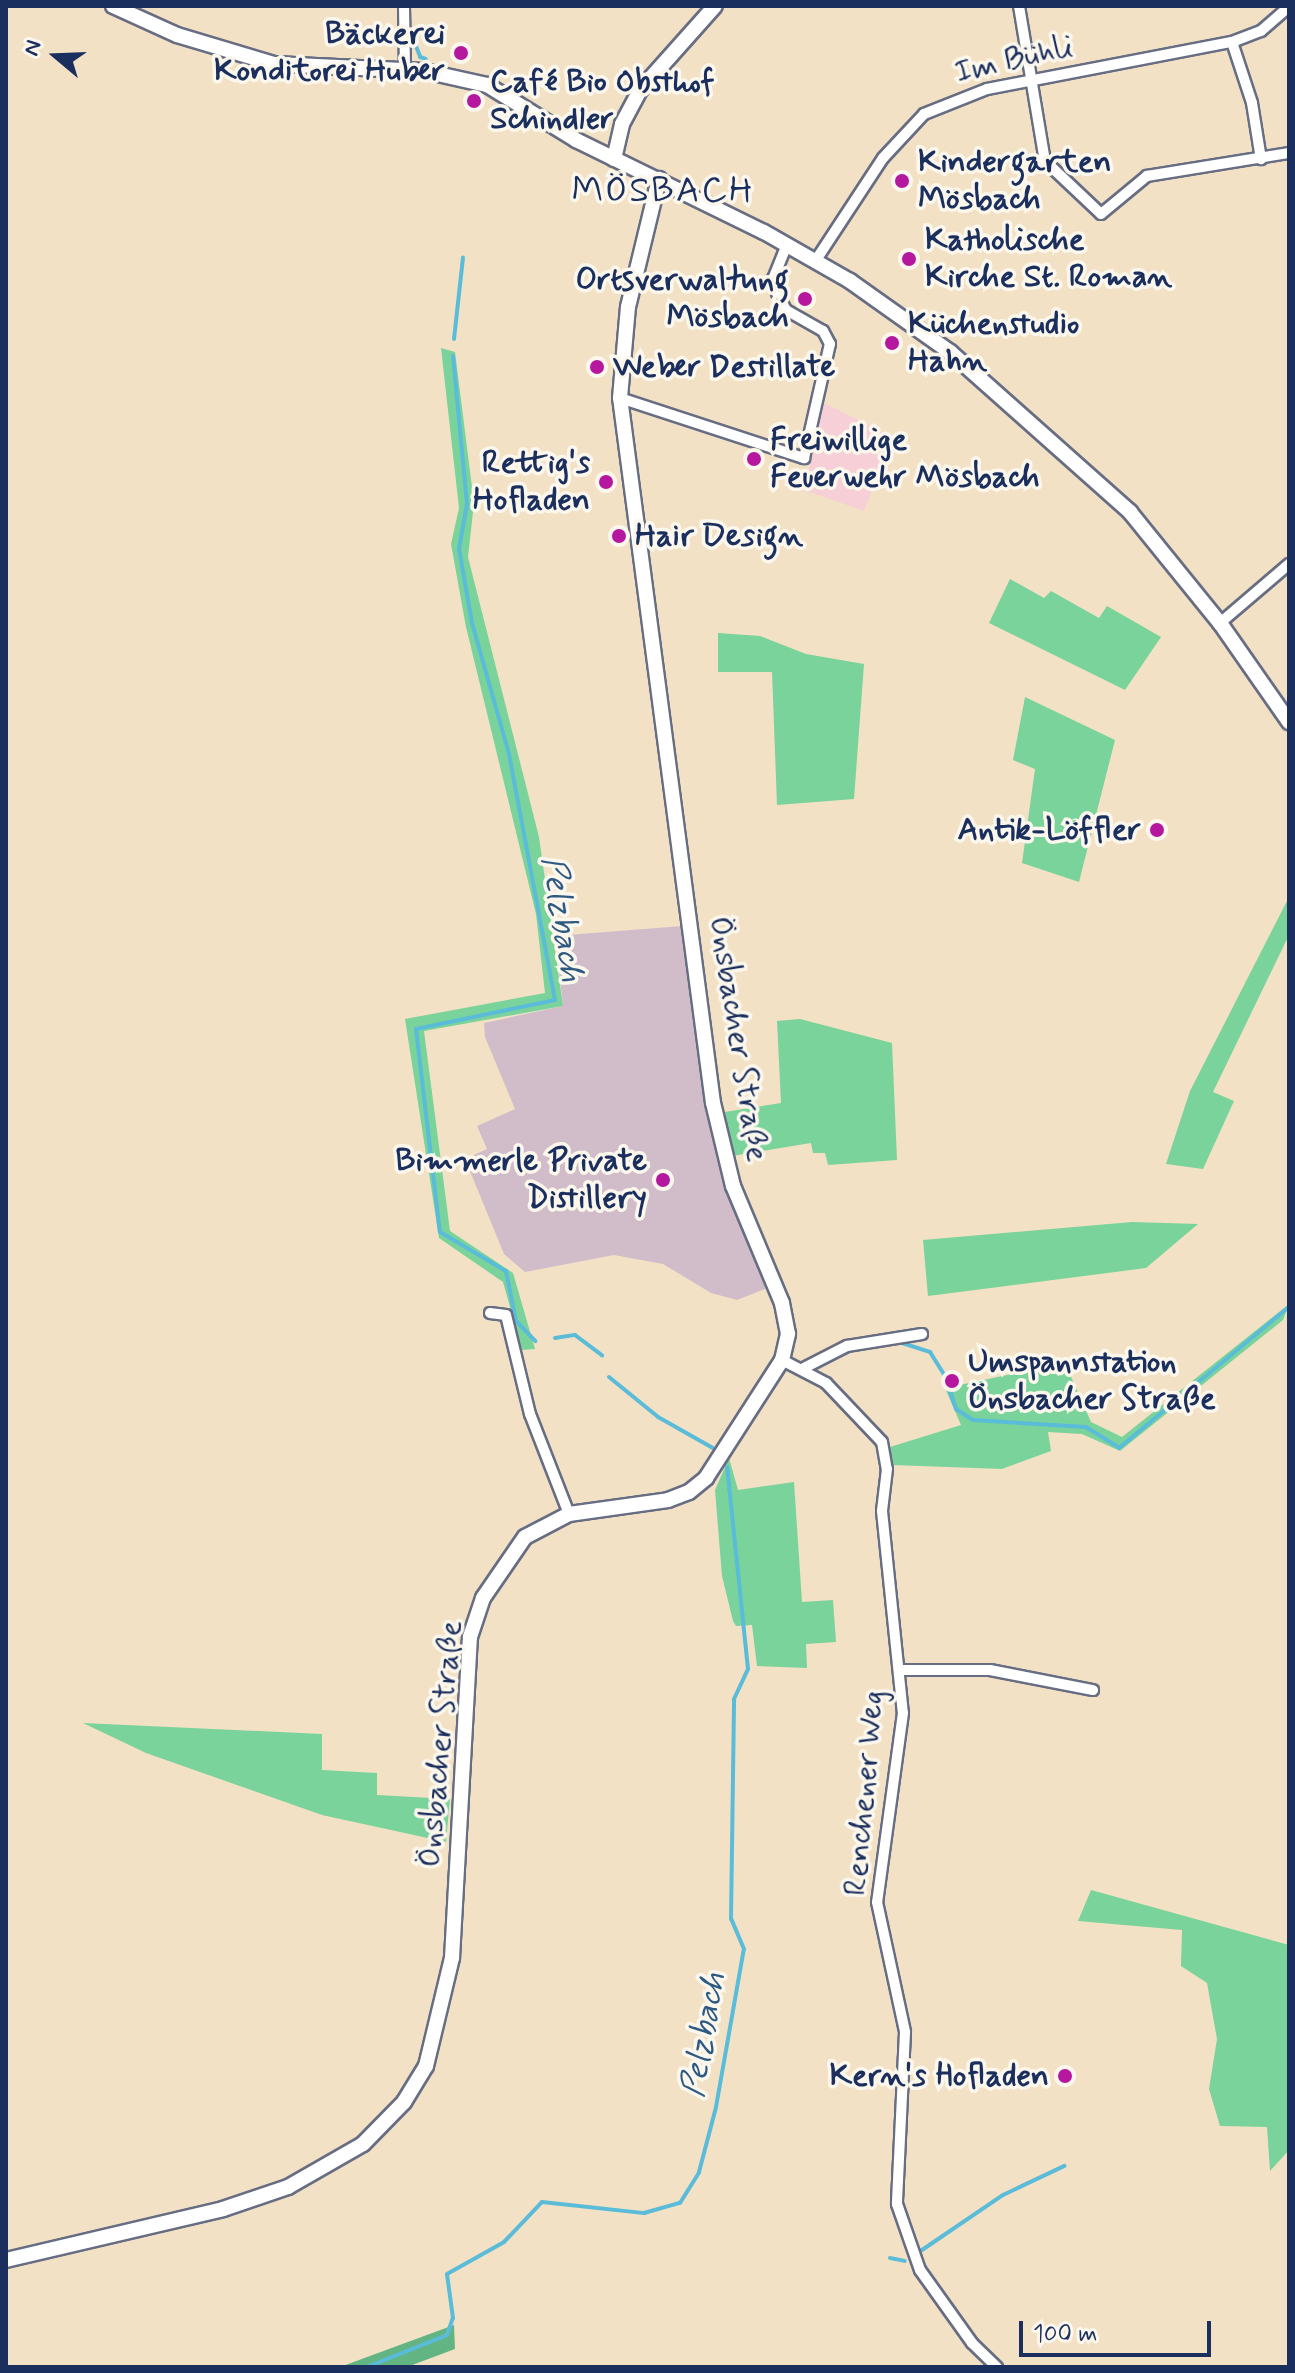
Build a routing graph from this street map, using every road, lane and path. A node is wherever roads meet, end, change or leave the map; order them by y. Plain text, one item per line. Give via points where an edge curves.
1 (113, 6) edge
2 (404, 6) edge
3 (715, 6) edge
4 (1019, 6) edge
5 (1289, 7) edge
6 (1232, 42) junction
7 (405, 72) junction
8 (1032, 79) junction
9 (1289, 153) edge
10 (614, 159) junction
11 (1261, 159) junction
12 (659, 179) junction
13 (787, 244) junction
14 (816, 260) junction
15 (620, 398) junction
16 (1289, 564) edge
17 (1220, 623) junction
18 (1289, 722) edge
19 (490, 1313) dead end
20 (922, 1334) dead end
21 (782, 1360) junction
22 (802, 1369) junction
23 (569, 1514) junction
24 (902, 1670) junction
25 (1093, 1690) dead end
26 (6, 2260) edge
27 (997, 2367) edge

1 - 7 street via 177,35 261,61
2 - 7 street
3 - 10 street via 641,89 622,124
4 - 8 street
5 - 6 street, Im Bühli via 1261,31
6 - 8 street, Im Bühli
6 - 11 street via 1252,103
7 - 10 street via 465,77 487,85
8 - 11 street via 1045,161 1101,214 1147,176
8 - 14 street, Im Bühli via 953,98 913,123 883,158
9 - 11 street
10 - 12 street
12 - 13 street
12 - 15 street, Önsbacher Straße via 628,307
13 - 14 street
13 - 15 street via 773,279 777,293 786,310 823,331 830,344 804,458
14 - 17 street via 950,352 1038,426 1130,512
15 - 21 street, Önsbacher Straße via 713,1103 733,1186 782,1303 788,1334
16 - 17 street
17 - 18 street
19 - 23 street via 506,1315 530,1414
20 - 22 street via 847,1346
21 - 22 street, Renchener Weg
21 - 23 street, Önsbacher Straße via 706,1478 689,1492 668,1500
22 - 24 street, Renchener Weg via 854,1409 882,1442 887,1469 882,1521
23 - 26 street, Önsbacher Straße via 525,1537 498,1571 470,1637 452,1958 426,2066 404,2102 363,2144 288,2187 223,2209
24 - 25 street, Renchener Weg via 990,1670
24 - 27 street, Renchener Weg via 895,1793 877,1902 905,2032 897,2204 920,2270 972,2343

